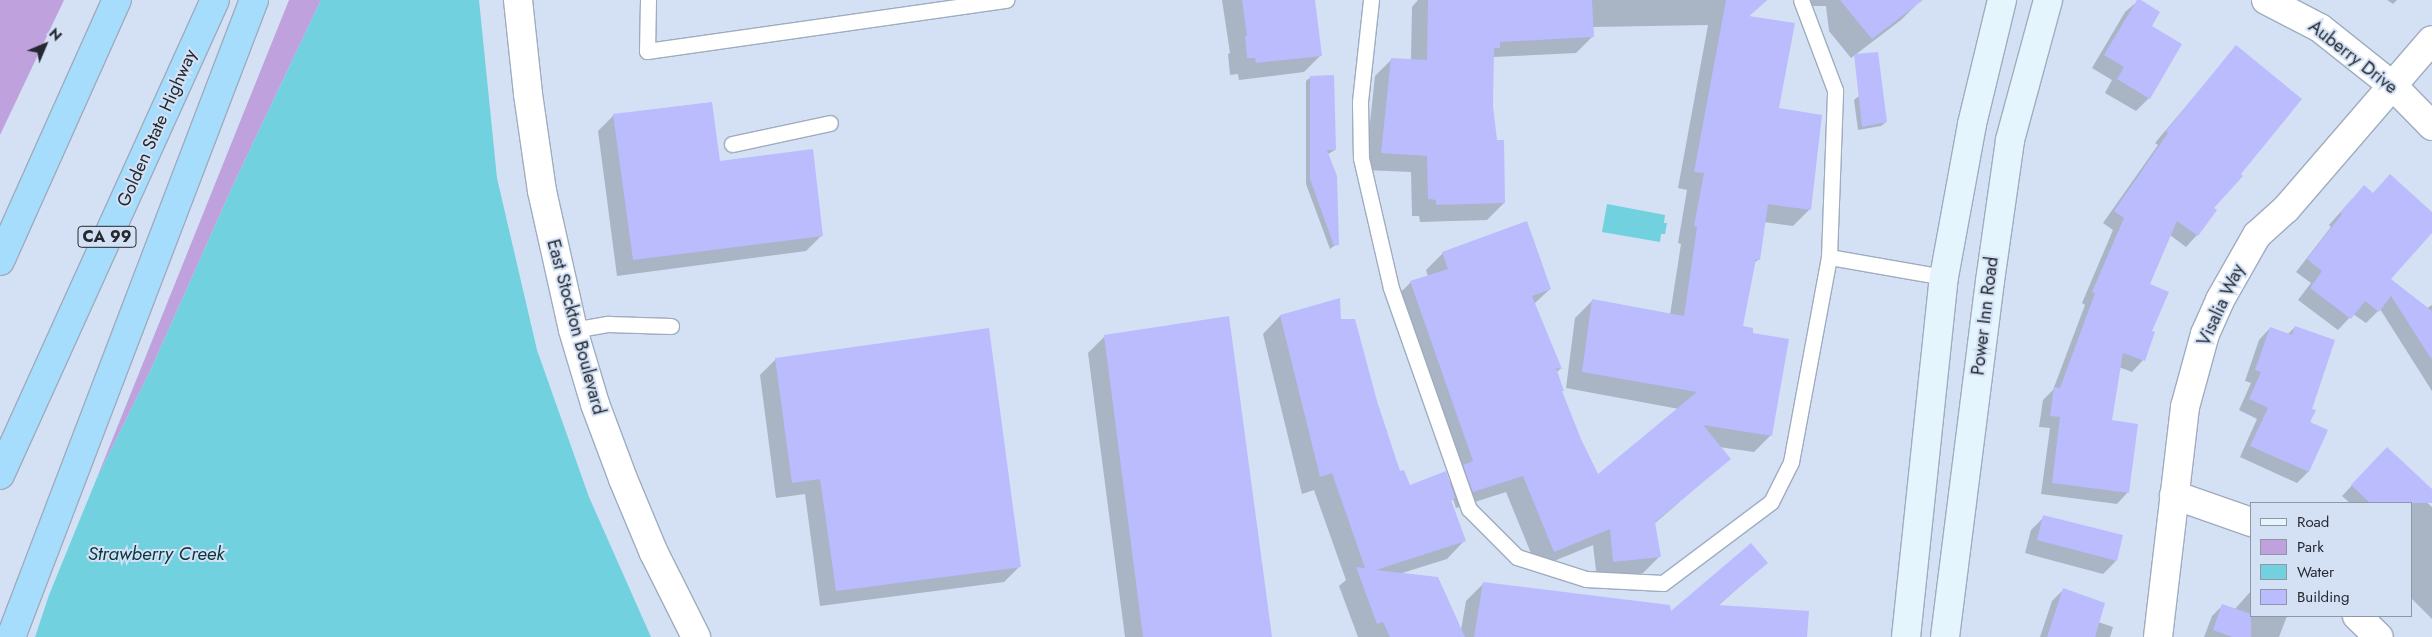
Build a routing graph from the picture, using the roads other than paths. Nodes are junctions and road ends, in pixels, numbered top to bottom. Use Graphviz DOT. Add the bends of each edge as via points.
graph roads {
  1 [pos="117,0"];
  2 [pos="215,0"];
  3 [pos="254,0"];
  4 [pos="518,0"];
  5 [pos="648,0"];
  6 [pos="1006,0"];
  7 [pos="1371,0"];
  8 [pos="1801,0"];
  9 [pos="2002,0"];
  10 [pos="2048,0"];
  11 [pos="2266,0"];
  12 [pos="2432,40"];
  13 [pos="2393,86"];
  14 [pos="830,123"];
  15 [pos="2432,126"];
  16 [pos="732,144"];
  17 [pos="1829,257"];
  18 [pos="0,261"];
  19 [pos="1944,276"];
  20 [pos="671,326"];
  21 [pos="573,330"];
  22 [pos="0,475"];
  23 [pos="2174,495"];
  24 [pos="2250,522"];
  25 [pos="2358,617"];
  26 [pos="11,637"];
  27 [pos="696,637"];
  28 [pos="1906,637"];
  29 [pos="1945,637"];
  30 [pos="2158,637"];
  31 [pos="2379,637"];
  1 -- 18 [label="highway"];
  2 -- 22 [label="highway, Golden State Highway / CA 99"];
  3 -- 26 [label="highway"];
  4 -- 21 [label="street, East Stockton Boulevard" via="542,191"];
  5 -- 6 [label="lane" via="647,51"];
  7 -- 17 [label="lane" via="1360,102 1361,158 1391,288 1470,509 1517,557 1586,580 1663,583 1771,502 1791,462"];
  8 -- 17 [label="lane" via="1835,90"];
  9 -- 19 [label="main road" via="1972,124"];
  10 -- 29 [label="main road, Power Inn Road" via="2010,140"];
  11 -- 13 [label="street, Auberry Drive" via="2320,28"];
  12 -- 13 [label="street, Visalia Way"];
  13 -- 15 [label="street, Auberry Drive"];
  13 -- 23 [label="street, Visalia Way" via="2286,210 2257,235 2233,275 2205,334 2194,370 2185,407"];
  14 -- 16 [label="lane"];
  17 -- 19 [label="lane"];
  19 -- 28 [label="main road"];
  20 -- 21 [label="lane" via="608,324"];
  21 -- 27 [label="street, East Stockton Boulevard" via="595,404 623,479"];
  23 -- 24 [label="street"];
  23 -- 30 [label="street, Visalia Way"];
  25 -- 31 [label="street"];
}
